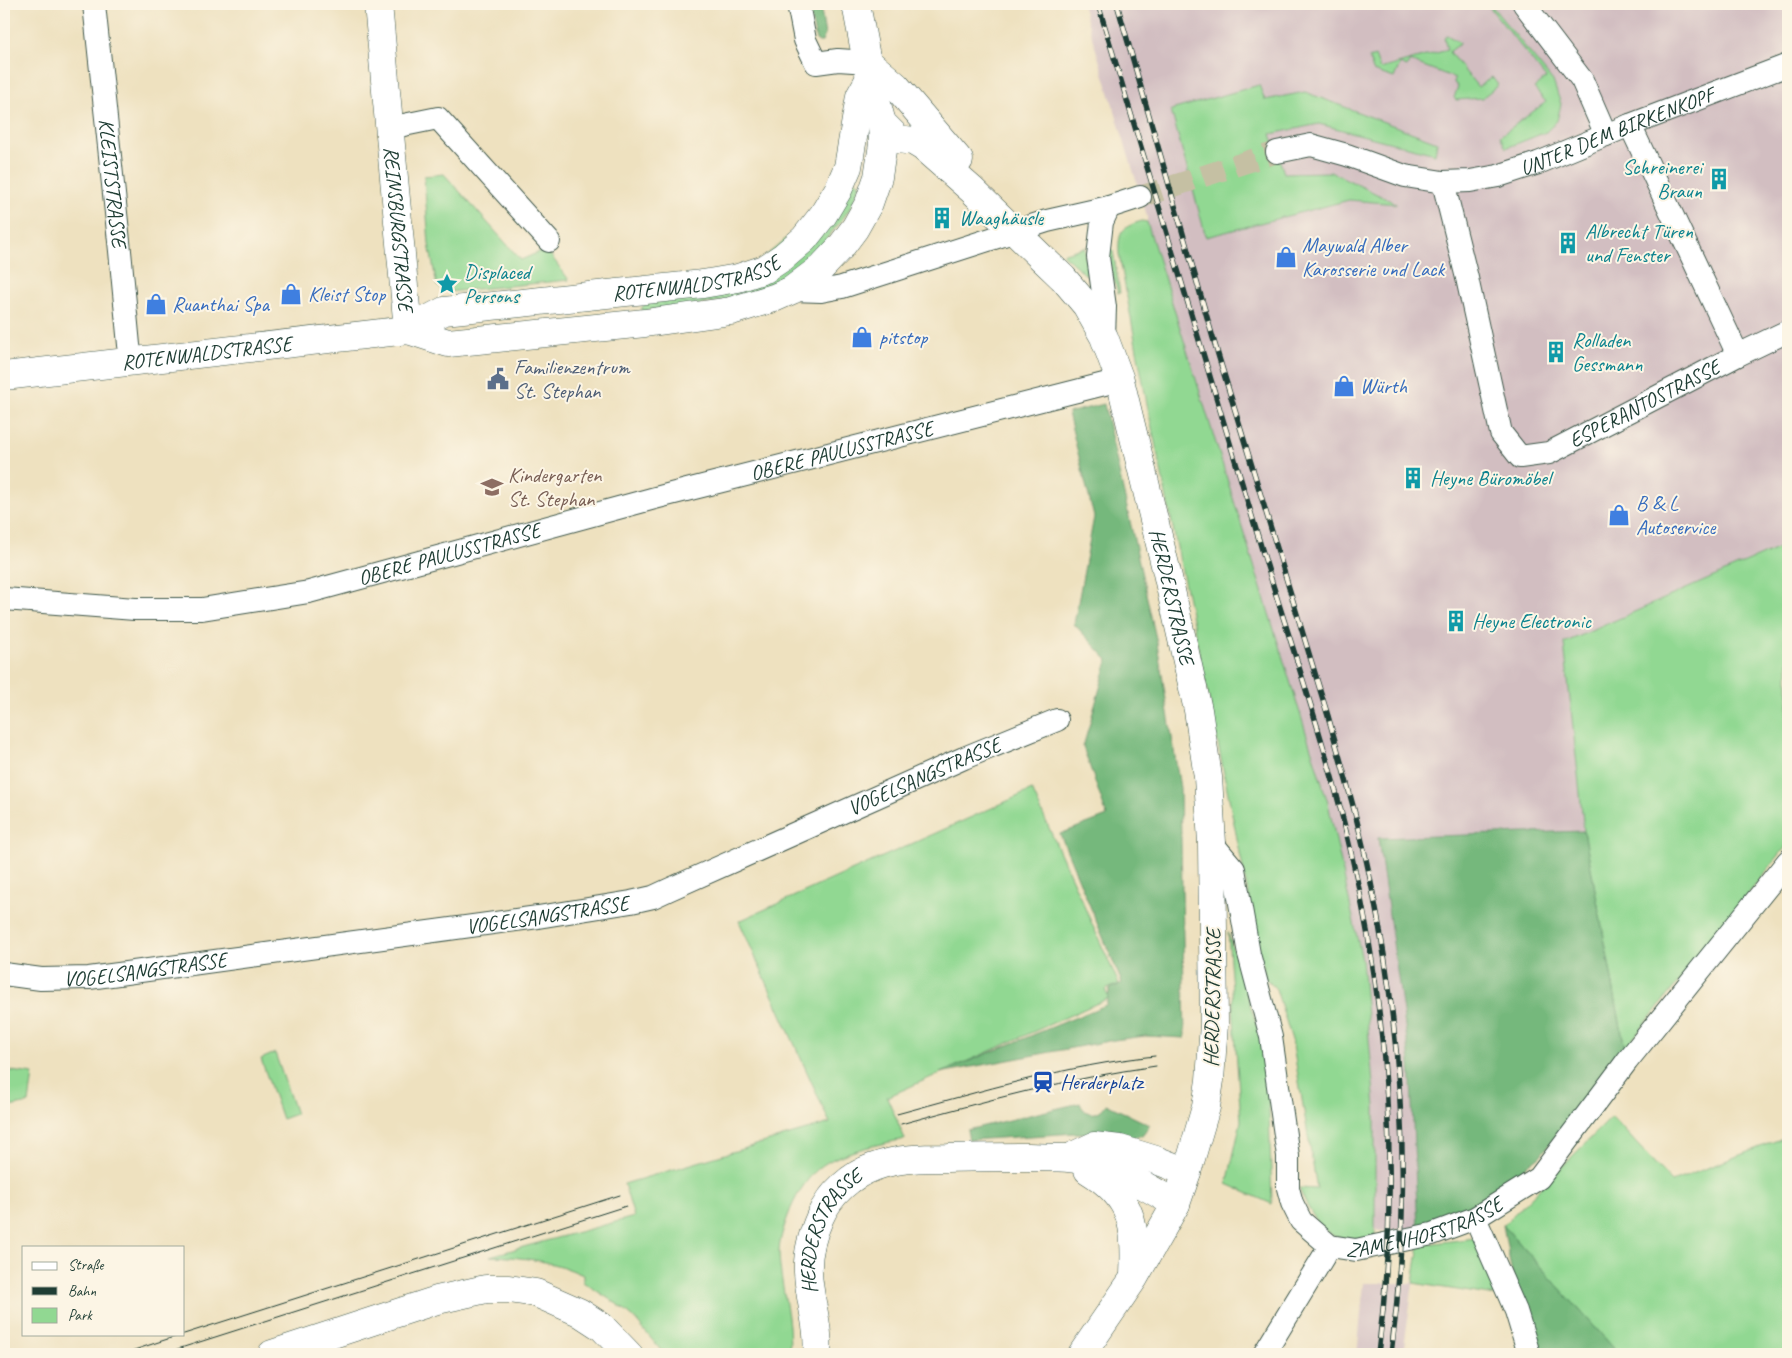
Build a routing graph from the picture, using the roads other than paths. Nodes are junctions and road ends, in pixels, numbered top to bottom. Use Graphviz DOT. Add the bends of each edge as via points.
graph roads {
  1 [pos="94,4"];
  2 [pos="378,4"];
  3 [pos="798,4"];
  4 [pos="856,4"];
  5 [pos="1524,4"];
  6 [pos="1788,65"];
  7 [pos="869,70"];
  8 [pos="1630,125"];
  9 [pos="390,128"];
  10 [pos="888,135"];
  11 [pos="1606,135"];
  12 [pos="1277,152"];
  13 [pos="848,167"];
  14 [pos="1443,182"];
  15 [pos="972,190"];
  16 [pos="1140,197"];
  17 [pos="1109,207"];
  18 [pos="1013,232"];
  19 [pos="549,241"];
  20 [pos="637,290"];
  21 [pos="792,290"];
  22 [pos="644,323"];
  23 [pos="408,330"];
  24 [pos="1788,331"];
  25 [pos="1104,338"];
  26 [pos="1738,354"];
  27 [pos="132,362"];
  28 [pos="4,376"];
  29 [pos="1120,380"];
  30 [pos="4,599"];
  31 [pos="1056,720"];
  32 [pos="1212,843"];
  33 [pos="1788,861"];
  34 [pos="4,974"];
  35 [pos="1067,1158"];
  36 [pos="1187,1172"];
  37 [pos="1176,1204"];
  38 [pos="1475,1218"];
  39 [pos="1330,1246"];
  40 [pos="1134,1278"];
  41 [pos="272,1354"];
  42 [pos="628,1354"];
  43 [pos="817,1354"];
  44 [pos="1082,1354"];
  45 [pos="1264,1354"];
  46 [pos="1529,1354"];
  1 -- 27 [label="street, KLEISTSTRASSE"];
  2 -- 9 [label="main road, REINSBURGSTRASSE"];
  3 -- 7 [label="street" via="805,40 816,63 838,60"];
  4 -- 7 [label="main road, ROTENWALDSTRASSE"];
  5 -- 11 [label="street" via="1582,80"];
  6 -- 8 [label="street, UNTER DEM BIRKENKOPF"];
  7 -- 10 [label="main road, ROTENWALDSTRASSE"];
  7 -- 13 [label="main road, ROTENWALDSTRASSE" via="860,96"];
  7 -- 15 [label="main road" via="896,86 955,154 967,171"];
  8 -- 11 [label="street, UNTER DEM BIRKENKOPF"];
  8 -- 26 [label="street, ESPERANTOSTRASSE"];
  9 -- 19 [label="street, REINSBURGSTRASSE" via="438,118"];
  9 -- 23 [label="main road, REINSBURGSTRASSE"];
  10 -- 13 [label="main road"];
  10 -- 15 [label="main road, HERDERSTRASSE" via="923,147"];
  10 -- 21 [label="main road, ROTENWALDSTRASSE" via="869,203 855,228 821,268"];
  11 -- 14 [label="street, UNTER DEM BIRKENKOPF" via="1498,176"];
  12 -- 14 [label="street, UNTER DEM BIRKENKOPF" via="1311,145 1405,176"];
  13 -- 20 [label="main road, ROTENWALDSTRASSE" via="823,215 804,239 765,269 704,284"];
  14 -- 26 [label="street, ESPERANTOSTRASSE" via="1501,433 1520,457 1549,452"];
  15 -- 18 [label="main road, HERDERSTRASSE"];
  16 -- 17 [label="street"];
  17 -- 18 [label="street"];
  17 -- 25 [label="street" via="1102,222 1098,257 1105,307"];
  18 -- 21 [label="street, ROTENWALDSTRASSE" via="842,287 821,291"];
  18 -- 25 [label="main road, HERDERSTRASSE" via="1064,278 1086,305"];
  20 -- 22 [label="main road" via="629,312"];
  20 -- 23 [label="main road, ROTENWALDSTRASSE" via="444,311"];
  21 -- 22 [label="main road, ROTENWALDSTRASSE" via="731,311"];
  22 -- 23 [label="main road, ROTENWALDSTRASSE" via="448,343"];
  23 -- 27 [label="main road, ROTENWALDSTRASSE"];
  24 -- 26 [label="street, ESPERANTOSTRASSE"];
  25 -- 29 [label="main road, HERDERSTRASSE"];
  27 -- 28 [label="main road, ROTENWALDSTRASSE"];
  29 -- 30 [label="street, OBERE PAULUSSTRASSE" via="664,496 309,592 202,609 135,609"];
  29 -- 32 [label="main road, HERDERSTRASSE" via="1198,710 1208,777"];
  31 -- 34 [label="street, VOGELSANGSTRASSE" via="653,897 538,917 89,978 40,979"];
  32 -- 36 [label="main road, HERDERSTRASSE" via="1214,1024 1210,1080 1206,1107"];
  32 -- 39 [label="street, ZAMENHOFSTRASSE" via="1234,869 1249,954 1271,1036 1292,1203 1301,1221"];
  33 -- 38 [label="street, ZAMENHOFSTRASSE" via="1538,1178"];
  35 -- 36 [label="main road, HERDERSTRASSE" via="1094,1146 1120,1149"];
  35 -- 37 [label="main road, HERDERSTRASSE" via="1096,1163"];
  35 -- 40 [label="main road" via="1116,1192 1124,1203 1132,1221"];
  35 -- 43 [label="main road, HERDERSTRASSE" via="903,1159 872,1167 849,1180 820,1216 812,1240 808,1271"];
  36 -- 37 [label="main road, HERDERSTRASSE"];
  37 -- 40 [label="main road"];
  38 -- 39 [label="street, ZAMENHOFSTRASSE" via="1432,1234 1356,1250"];
  38 -- 46 [label="street" via="1516,1311"];
  39 -- 45 [label="street"];
  40 -- 44 [label="main road"];
  41 -- 42 [label="main road" via="437,1300 486,1289 509,1289 536,1293 579,1312 602,1327"];
}
